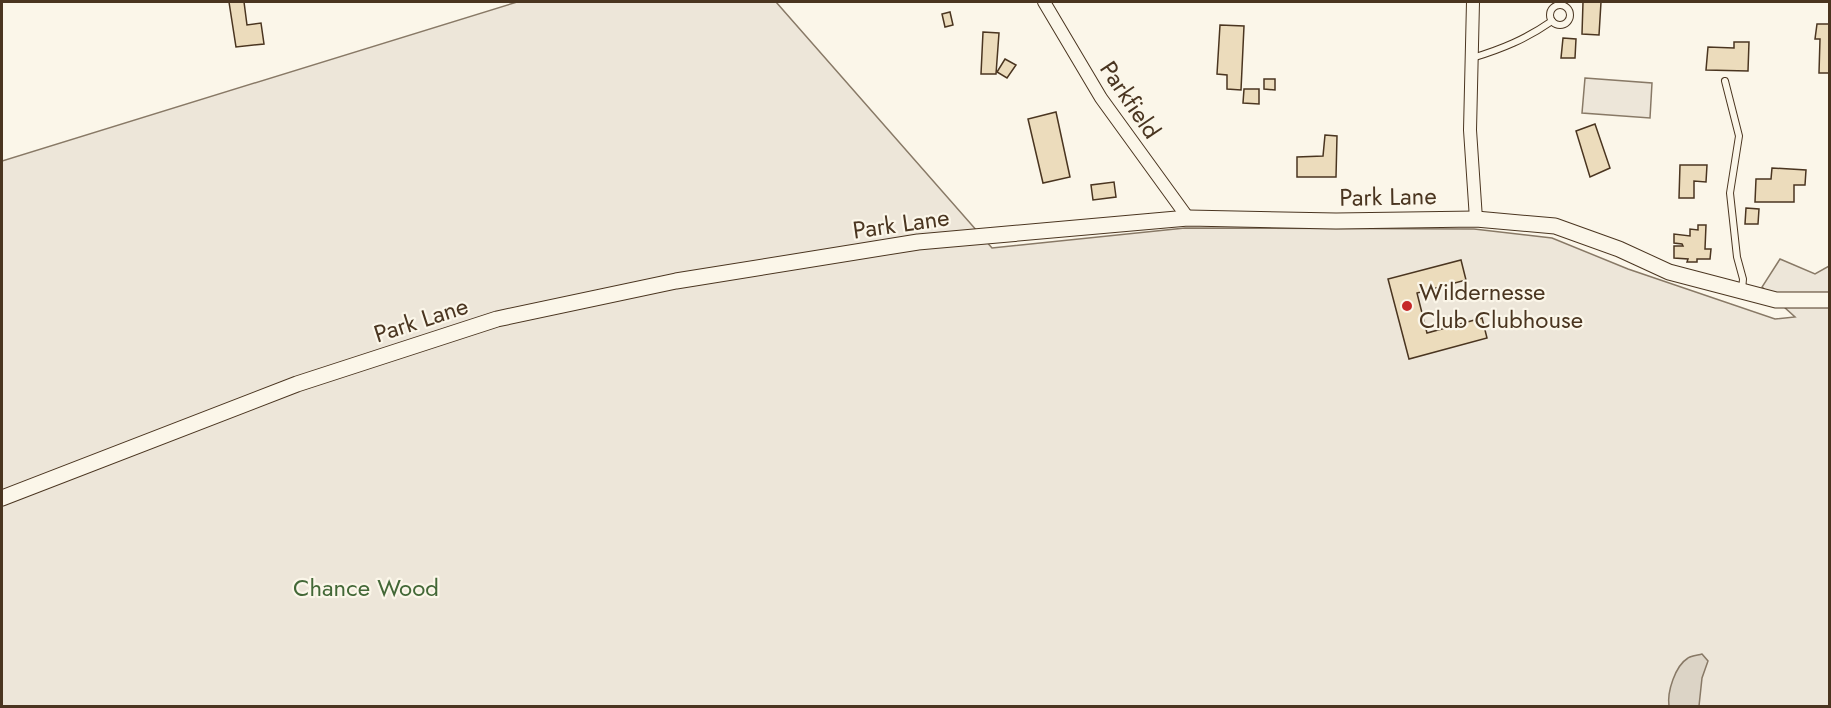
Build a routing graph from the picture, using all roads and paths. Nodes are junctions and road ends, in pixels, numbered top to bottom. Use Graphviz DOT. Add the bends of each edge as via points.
graph roads {
  1 [pos="1044,2"];
  2 [pos="1473,2"];
  3 [pos="1552,21"];
  4 [pos="1472,58"];
  5 [pos="1725,81"];
  6 [pos="1188,218"];
  7 [pos="1476,219"];
  8 [pos="1742,291"];
  9 [pos="1830,300"];
  10 [pos="2,498"];
  1 -- 6 [label="street, Parkfield" via="1101,98"];
  2 -- 4 [label="street"];
  3 -- 4 [label="lane" via="1507,48"];
  4 -- 7 [label="street" via="1470,130"];
  5 -- 8 [label="lane" via="1739,136 1730,193"];
  6 -- 7 [label="street, Park Lane"];
  6 -- 10 [label="street, Park Lane" via="918,242 676,281 497,319 297,384"];
  7 -- 8 [label="street, Park Lane" via="1555,226 1669,272"];
  8 -- 9 [label="street, Park Lane" via="1776,300"];
}
